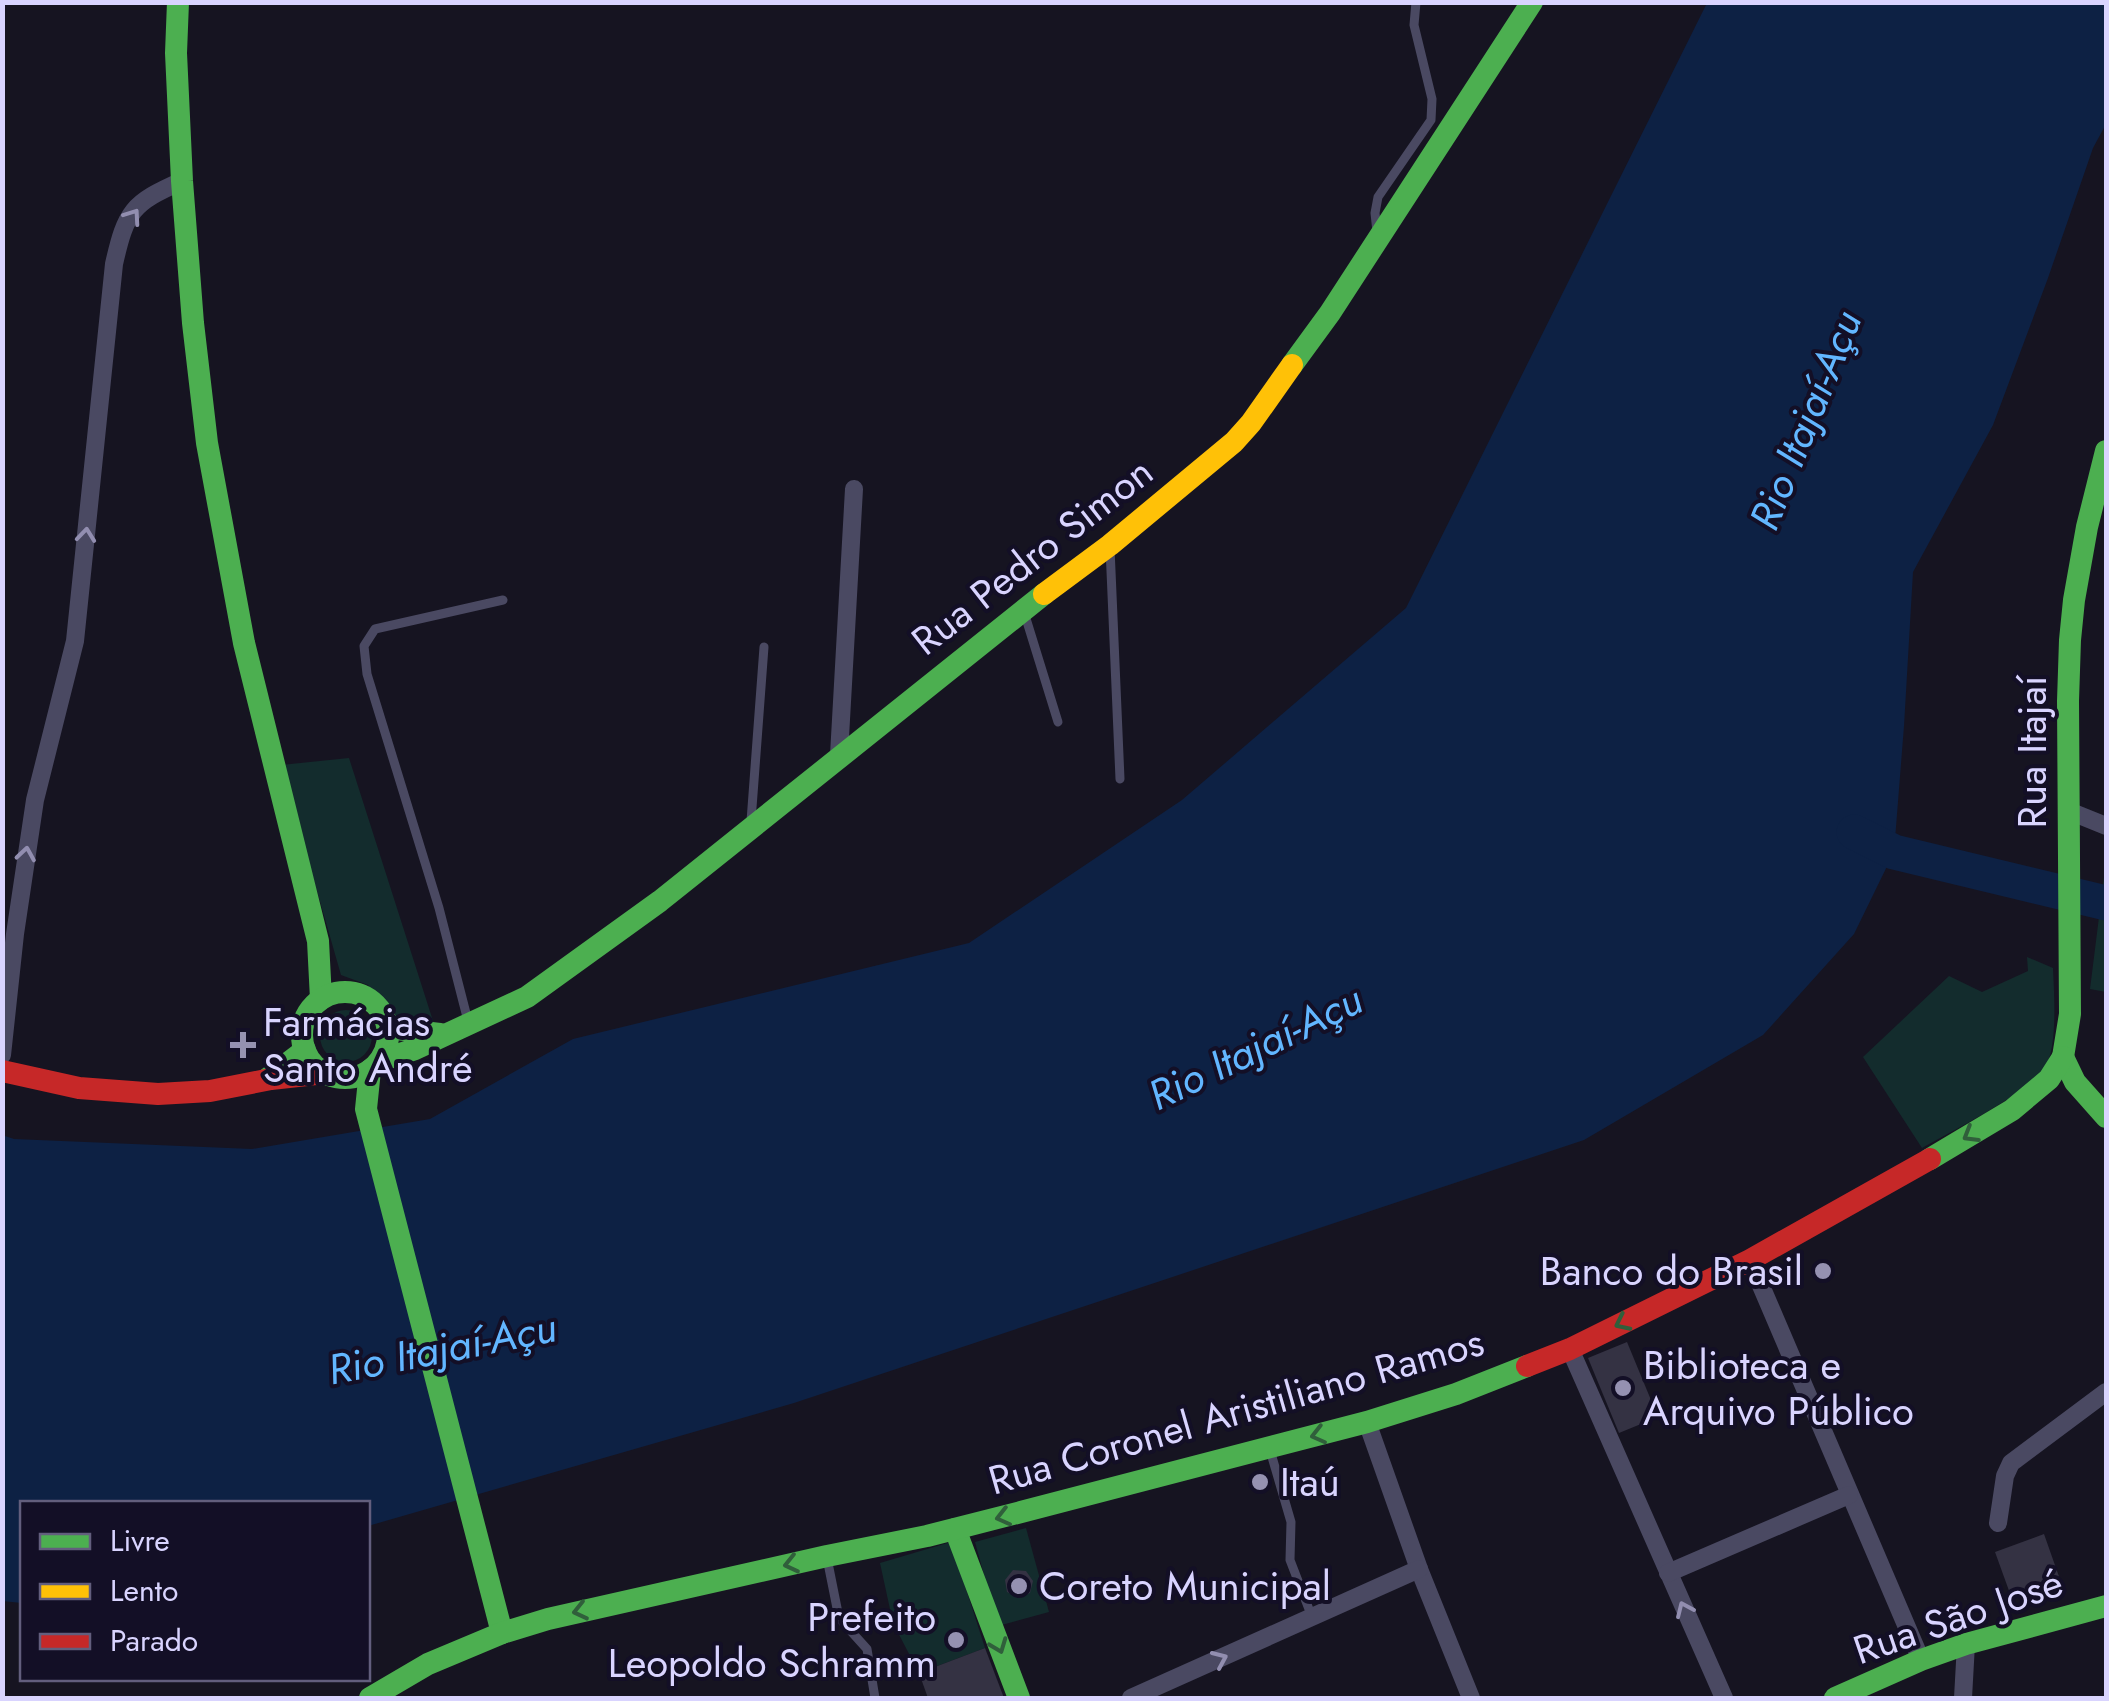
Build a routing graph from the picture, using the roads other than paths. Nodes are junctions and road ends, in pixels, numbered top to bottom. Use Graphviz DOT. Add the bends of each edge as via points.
graph roads {
  1 [pos="178,2"];
  2 [pos="1416,2"];
  3 [pos="1532,2"];
  4 [pos="182,181"];
  5 [pos="1378,239"];
  6 [pos="2106,450"];
  7 [pos="854,488"];
  8 [pos="1110,545"];
  9 [pos="503,600"];
  10 [pos="1023,610"];
  11 [pos="764,647"];
  12 [pos="1058,722"];
  13 [pos="839,755"];
  14 [pos="1120,779"];
  15 [pos="2069,819"];
  16 [pos="2106,826"];
  17 [pos="750,829"];
  18 [pos="318,941"];
  19 [pos="349,992"];
  20 [pos="321,999"];
  21 [pos="469,1024"];
  22 [pos="388,1028"];
  23 [pos="443,1035"];
  24 [pos="305,1050"];
  25 [pos="2,1055"];
  26 [pos="2063,1057"];
  27 [pos="375,1065"];
  28 [pos="2,1070"];
  29 [pos="332,1076"];
  30 [pos="267,1078"];
  31 [pos="2049,1079"];
  32 [pos="2084,1093"];
  33 [pos="367,1113"];
  34 [pos="2106,1116"];
  35 [pos="1750,1260"];
  36 [pos="1570,1348"];
  37 [pos="2106,1392"];
  38 [pos="1367,1422"];
  39 [pos="1269,1447"];
  40 [pos="1849,1494"];
  41 [pos="1998,1523"];
  42 [pos="954,1529"];
  43 [pos="826,1556"];
  44 [pos="1418,1569"];
  45 [pos="1668,1574"];
  46 [pos="2106,1606"];
  47 [pos="1312,1617"];
  48 [pos="502,1633"];
  49 [pos="1966,1644"];
  50 [pos="1921,1660"];
  51 [pos="370,1698"];
  52 [pos="874,1698"];
  53 [pos="1018,1698"];
  54 [pos="1131,1698"];
  55 [pos="1472,1698"];
  56 [pos="1724,1698"];
  57 [pos="1834,1698"];
  58 [pos="1963,1698"];
  1 -- 4 [label="main road"];
  2 -- 5 [label="lane" via="1414,26 1431,120 1378,197"];
  3 -- 5 [label="main road, Rua Pedro Simon"];
  4 -- 18 [label="main road" via="207,444 226,554"];
  25 -- 4 [label="street, one-way" via="32,816 74,641 114,264 132,212 151,194"];
  5 -- 8 [label="main road, Rua Pedro Simon" via="1251,423"];
  6 -- 15 [label="main road, Rua Itajaí" via="2074,600"];
  7 -- 13 [label="street"];
  8 -- 10 [label="main road, Rua Pedro Simon"];
  8 -- 14 [label="lane"];
  9 -- 21 [label="lane" via="375,629 364,646"];
  10 -- 12 [label="lane"];
  10 -- 13 [label="main road, Rua Pedro Simon"];
  11 -- 17 [label="lane"];
  13 -- 17 [label="main road, Rua Pedro Simon"];
  15 -- 16 [label="street"];
  15 -- 26 [label="main road, Rua Itajaí" via="2070,1014"];
  17 -- 21 [label="main road, Rua Pedro Simon" via="526,997"];
  18 -- 19 [label="main road"];
  18 -- 20 [label="main road"];
  19 -- 20 [label="main road"];
  19 -- 22 [label="main road" via="378,1008"];
  20 -- 24 [label="main road" via="304,1022"];
  21 -- 23 [label="main road, Rua Pedro Simon"];
  22 -- 23 [label="main road, Rua Pedro Simon"];
  22 -- 27 [label="main road"];
  23 -- 27 [label="main road, Rua Pedro Simon"];
  24 -- 29 [label="main road" via="312,1064"];
  24 -- 30 [label="main road"];
  26 -- 31 [label="main road, Rua Coronel Aristiliano Ramos"];
  26 -- 32 [label="main road"];
  27 -- 29 [label="main road" via="354,1076"];
  27 -- 33 [label="main road"];
  28 -- 30 [label="main road" via="148,1094 212,1091"];
  29 -- 30 [label="main road"];
  29 -- 33 [label="main road"];
  31 -- 32 [label="main road"];
  31 -- 35 [label="main road, Rua Coronel Aristiliano Ramos, one-way" via="2012,1110"];
  32 -- 34 [label="main road"];
  33 -- 48 [label="main road"];
  35 -- 36 [label="main road, Rua Coronel Aristiliano Ramos, one-way"];
  35 -- 40 [label="street"];
  36 -- 38 [label="main road, Rua Coronel Aristiliano Ramos"];
  36 -- 45 [label="street"];
  37 -- 41 [label="street" via="2012,1464"];
  38 -- 39 [label="main road, Rua Coronel Aristiliano Ramos, one-way"];
  38 -- 44 [label="street"];
  39 -- 42 [label="main road, Rua Coronel Aristiliano Ramos, one-way"];
  39 -- 47 [label="lane" via="1292,1522 1290,1560"];
  40 -- 45 [label="street"];
  40 -- 50 [label="street"];
  42 -- 43 [label="main road, Rua Coronel Aristiliano Ramos"];
  42 -- 53 [label="main road, one-way"];
  43 -- 48 [label="main road, Rua Coronel Aristiliano Ramos, one-way"];
  43 -- 52 [label="lane" via="839,1618 867,1649"];
  44 -- 47 [label="street"];
  44 -- 55 [label="street"];
  56 -- 45 [label="street, one-way"];
  46 -- 49 [label="main road, Rua São José"];
  54 -- 47 [label="street, one-way"];
  48 -- 51 [label="main road, Rua Coronel Aristiliano Ramos"];
  49 -- 50 [label="main road, Rua São José"];
  49 -- 58 [label="street"];
  50 -- 57 [label="main road, Rua São José"];
}
